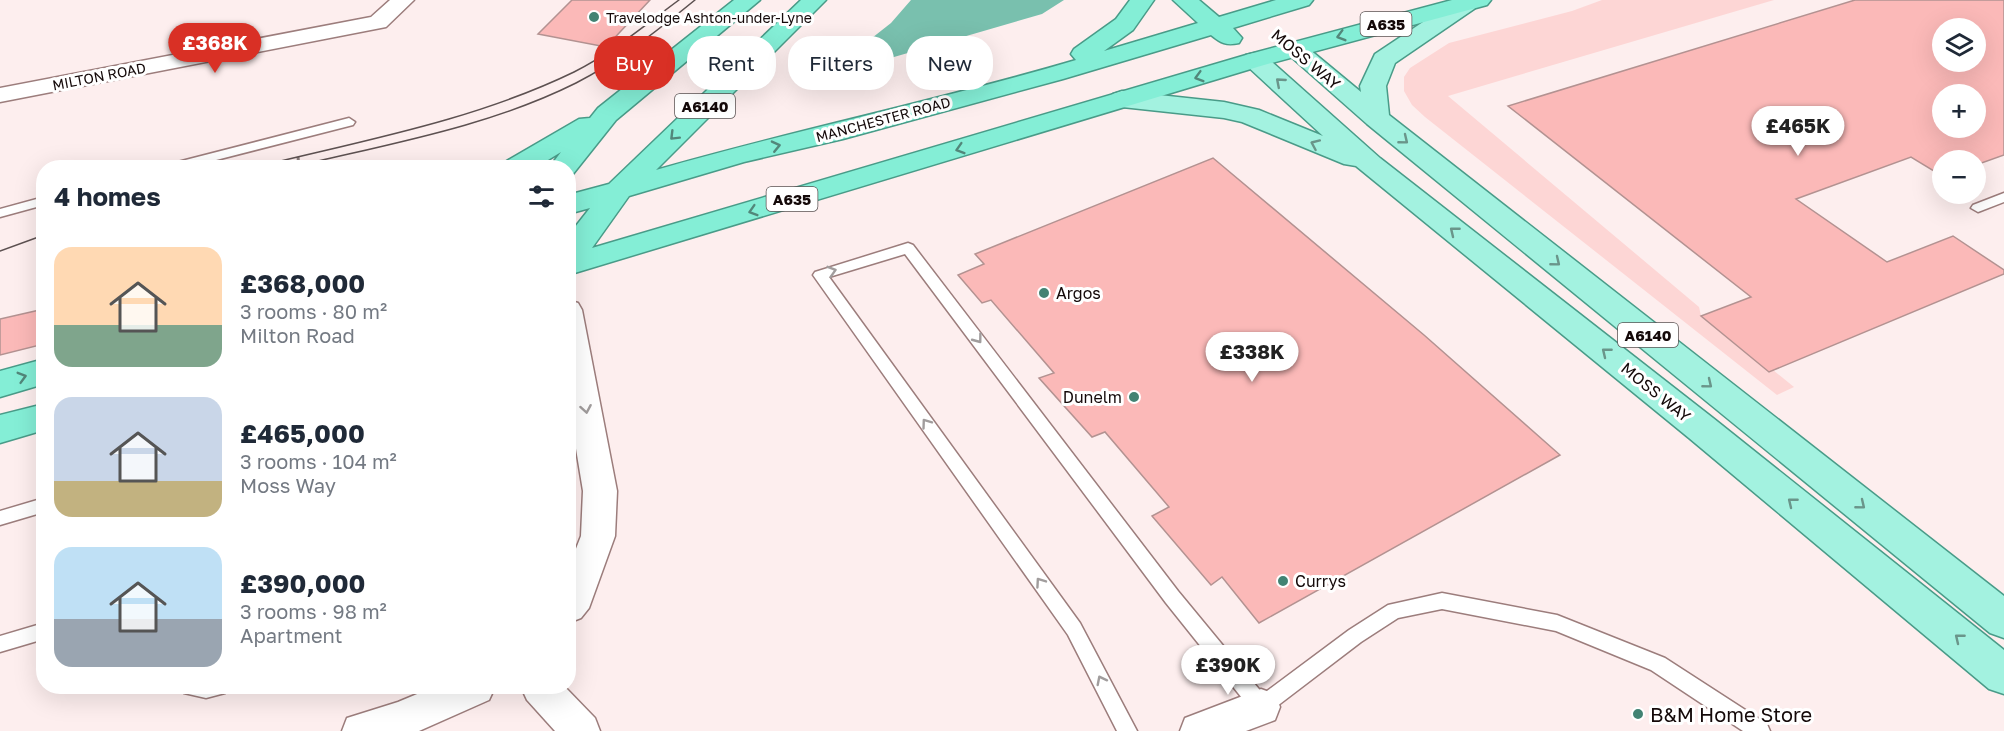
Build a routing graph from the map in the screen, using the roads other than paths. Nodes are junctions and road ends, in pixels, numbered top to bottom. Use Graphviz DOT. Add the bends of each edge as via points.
graph roads {
  1 [pos="403,0"];
  2 [pos="748,0"];
  3 [pos="814,0"];
  4 [pos="1142,0"];
  5 [pos="1185,0"];
  6 [pos="1235,0"];
  7 [pos="1301,0"];
  8 [pos="1472,2"];
  9 [pos="1254,16"];
  10 [pos="1217,26"];
  11 [pos="1294,49"];
  12 [pos="1255,60"];
  13 [pos="1054,74"];
  14 [pos="0,95"];
  15 [pos="1122,99"];
  16 [pos="607,114"];
  17 [pos="1376,118"];
  18 [pos="349,122"];
  19 [pos="201,160"];
  20 [pos="529,160"];
  21 [pos="570,160"];
  22 [pos="1370,164"];
  23 [pos="619,190"];
  24 [pos="2004,196"];
  25 [pos="36,203"];
  26 [pos="576,203"];
  27 [pos="1978,208"];
  28 [pos="0,213"];
  29 [pos="576,247"];
  30 [pos="576,263"];
  31 [pos="576,355"];
  32 [pos="36,373"];
  33 [pos="0,384"];
  34 [pos="36,419"];
  35 [pos="0,429"];
  36 [pos="36,507"];
  37 [pos="0,518"];
  38 [pos="576,597"];
  39 [pos="2004,620"];
  40 [pos="36,633"];
  41 [pos="0,644"];
  42 [pos="2000,674"];
  43 [pos="460,694"];
  44 [pos="547,694"];
  45 [pos="1261,706"];
  46 [pos="362,731"];
  47 [pos="581,731"];
  48 [pos="1127,731"];
  49 [pos="1199,731"];
  50 [pos="1228,731"];
  51 [pos="1760,731"];
  1 -- 14 [label="street, MILTON ROAD" via="378,22"];
  2 -- 16 [label="highway"];
  3 -- 23 [label="highway, A6140, one-way"];
  4 -- 13 [label="highway" via="1136,14 1120,29"];
  5 -- 10 [label="highway, A6140"];
  6 -- 9 [label="highway, A6140"];
  7 -- 9 [label="highway, MANCHESTER ROAD"];
  8 -- 11 [label="highway, A635, one-way"];
  8 -- 17 [label="main road" via="1384,59 1373,86"];
  9 -- 10 [label="highway, MANCHESTER ROAD"];
  9 -- 11 [label="highway, MOSS WAY / A6140"];
  10 -- 12 [label="highway, A6140"];
  10 -- 13 [label="highway, MANCHESTER ROAD"];
  11 -- 12 [label="highway, A635"];
  11 -- 17 [label="main road, MOSS WAY / A6140"];
  12 -- 15 [label="highway, A635, one-way"];
  22 -- 12 [label="main road, MOSS WAY / A6140, one-way"];
  23 -- 13 [label="highway, MANCHESTER ROAD, one-way" via="738,155"];
  22 -- 15 [label="main road, one-way" via="1250,116"];
  15 -- 30 [label="highway, A635, one-way"];
  16 -- 20 [label="highway"];
  16 -- 21 [label="highway"];
  17 -- 39 [label="main road, MOSS WAY / A6140, one-way"];
  18 -- 19 [label="lane"];
  42 -- 22 [label="main road, MOSS WAY / A6140, one-way" via="1701,428"];
  23 -- 26 [label="highway, MANCHESTER ROAD"];
  23 -- 29 [label="highway, A6140"];
  24 -- 27 [label="lane"];
  25 -- 28 [label="lane"];
  31 -- 38 [label="street, one-way" via="600,491 598,536"];
  33 -- 32 [label="highway, one-way"];
  34 -- 35 [label="highway"];
  36 -- 37 [label="lane"];
  40 -- 41 [label="lane"];
  43 -- 46 [label="street" via="401,720"];
  44 -- 47 [label="street"];
  48 -- 45 [label="lane, one-way" via="1074,629 820,275 908,248 1172,597"];
  45 -- 49 [label="street"];
  45 -- 50 [label="street"];
  45 -- 51 [label="lane" via="1394,611 1442,601 1557,623 1658,664"];
}
